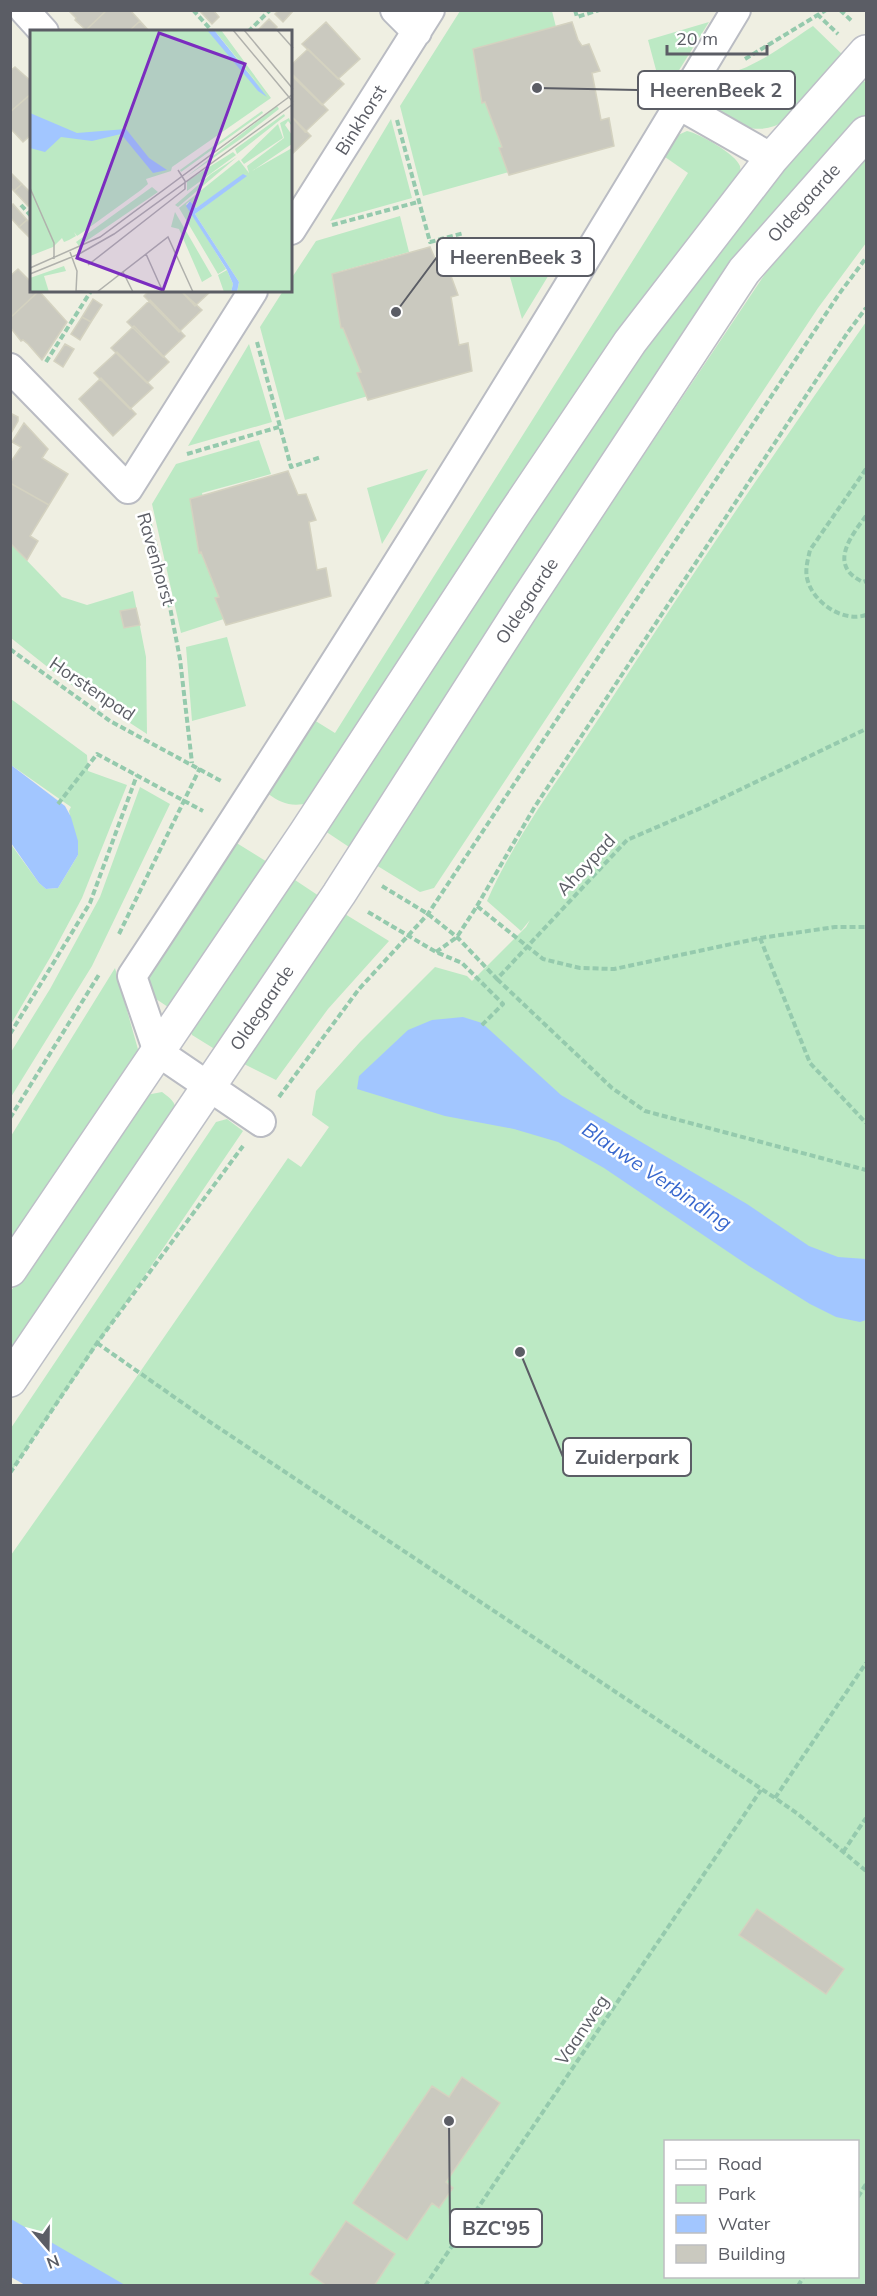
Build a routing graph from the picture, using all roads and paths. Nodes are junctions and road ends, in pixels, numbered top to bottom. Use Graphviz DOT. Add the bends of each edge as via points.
graph roads {
  1 [pos="24,10"];
  2 [pos="193,10"];
  3 [pos="270,10"];
  4 [pos="395,10"];
  5 [pos="575,10"];
  6 [pos="599,10"];
  7 [pos="736,10"];
  8 [pos="826,10"];
  9 [pos="423,21"];
  10 [pos="42,30"];
  11 [pos="211,30"];
  12 [pos="250,30"];
  13 [pos="867,52"];
  14 [pos="705,62"];
  15 [pos="387,79"];
  16 [pos="679,105"];
  17 [pos="867,133"];
  18 [pos="772,158"];
  19 [pos="418,202"];
  20 [pos="21,205"];
  21 [pos="30,215"];
  22 [pos="326,226"];
  23 [pos="292,228"];
  24 [pos="464,233"];
  25 [pos="867,258"];
  26 [pos="89,292"];
  27 [pos="250,296"];
  28 [pos="867,308"];
  29 [pos="20,378"];
  30 [pos="279,427"];
  31 [pos="321,457"];
  32 [pos="867,469"];
  33 [pos="135,478"];
  34 [pos="867,516"];
  35 [pos="867,580"];
  36 [pos="867,615"];
  37 [pos="10,648"];
  38 [pos="867,729"];
  39 [pos="192,764"];
  40 [pos="200,768"];
  41 [pos="137,775"];
  42 [pos="477,906"];
  43 [pos="428,914"];
  44 [pos="867,927"];
  45 [pos="458,937"];
  46 [pos="760,938"];
  47 [pos="115,943"];
  48 [pos="528,946"];
  49 [pos="436,952"];
  50 [pos="105,963"];
  51 [pos="497,979"];
  52 [pos="10,1034"];
  53 [pos="158,1052"];
  54 [pos="209,1086"];
  55 [pos="10,1118"];
  56 [pos="261,1122"];
  57 [pos="867,1122"];
  58 [pos="867,1170"];
  59 [pos="10,1270"];
  60 [pos="97,1343"];
  61 [pos="10,1380"];
  62 [pos="10,1473"];
  63 [pos="867,1664"];
  64 [pos="761,1790"];
  65 [pos="776,1798"];
  66 [pos="867,1818"];
  67 [pos="843,1852"];
  68 [pos="867,1871"];
  69 [pos="425,2286"];
  1 -- 10 [label="street"];
  2 -- 11 [label="path"];
  3 -- 12 [label="path"];
  4 -- 9 [label="street"];
  5 -- 6 [label="path" via="577,17"];
  7 -- 14 [label="street"];
  8 -- 14 [label="path" via="736,64 722,68"];
  9 -- 15 [label="street, Binkhorst"];
  13 -- 18 [label="main road"];
  14 -- 16 [label="street"];
  15 -- 19 [label="path"];
  15 -- 23 [label="street, Binkhorst"];
  16 -- 18 [label="street"];
  16 -- 53 [label="street" via="294,728 132,976"];
  17 -- 54 [label="main road, Oldegaarde" via="744,271 339,894"];
  18 -- 53 [label="main road" via="630,342"];
  19 -- 22 [label="path"];
  19 -- 24 [label="path" via="430,242"];
  20 -- 21 [label="path"];
  25 -- 43 [label="path" via="839,294"];
  26 -- 29 [label="path"];
  27 -- 30 [label="path"];
  27 -- 33 [label="street"];
  28 -- 42 [label="path" via="534,808"];
  29 -- 33 [label="street, Ravenhorst"];
  30 -- 31 [label="path" via="291,467"];
  30 -- 33 [label="path"];
  32 -- 36 [label="path" via="810,550 807,572 822,604 848,615"];
  33 -- 39 [label="path, Ravenhorst" via="164,576 180,659"];
  34 -- 35 [label="path" via="847,543 844,557 854,578"];
  37 -- 39 [label="path, Horstenpad" via="110,721"];
  38 -- 48 [label="path, Ahoypad" via="627,840"];
  40 -- 47 [label="path"];
  41 -- 52 [label="path" via="90,903"];
  42 -- 45 [label="path"];
  42 -- 48 [label="path"];
  43 -- 45 [label="path"];
  43 -- 56 [label="path" via="358,989"];
  44 -- 46 [label="path" via="835,927"];
  45 -- 49 [label="path"];
  45 -- 51 [label="path"];
  46 -- 48 [label="path" via="614,969 580,968 543,959"];
  46 -- 57 [label="path" via="810,1063"];
  48 -- 51 [label="path, Ahoypad"];
  50 -- 55 [label="path"];
  51 -- 58 [label="path" via="612,1088 645,1111"];
  53 -- 54 [label="street"];
  53 -- 59 [label="main road"];
  54 -- 56 [label="street"];
  54 -- 61 [label="main road, Oldegaarde"];
  56 -- 60 [label="path"];
  60 -- 62 [label="path"];
  60 -- 64 [label="path"];
  63 -- 65 [label="path"];
  64 -- 65 [label="path"];
  64 -- 69 [label="path, Vaanweg"];
  65 -- 67 [label="path"];
  66 -- 67 [label="path"];
  67 -- 68 [label="path"];
}
